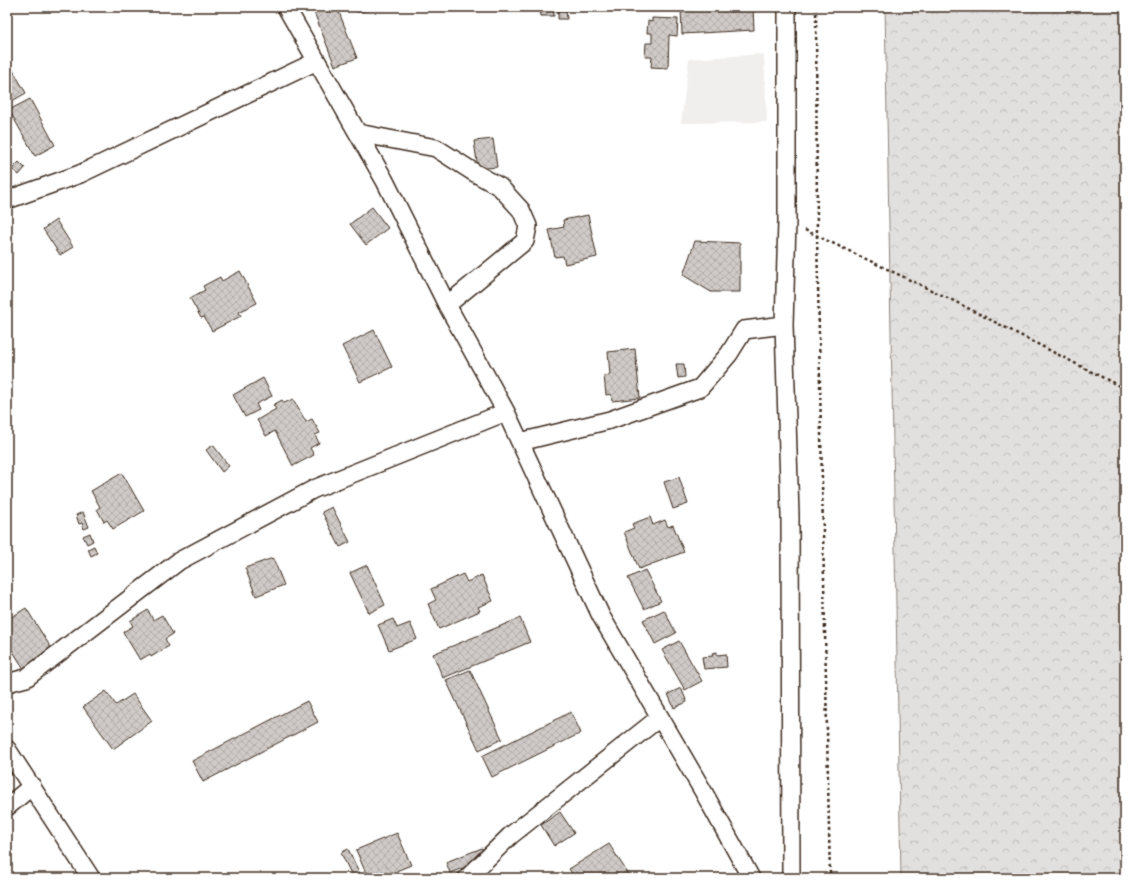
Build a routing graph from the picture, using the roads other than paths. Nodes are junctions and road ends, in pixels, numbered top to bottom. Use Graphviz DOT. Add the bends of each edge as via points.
graph roads {
  1 [pos="286,7"];
  2 [pos="787,7"];
  3 [pos="317,61"];
  4 [pos="358,133"];
  5 [pos="7,200"];
  6 [pos="447,305"];
  7 [pos="784,325"];
  8 [pos="506,412"];
  9 [pos="520,442"];
  10 [pos="7,684"];
  11 [pos="659,718"];
  12 [pos="7,749"];
  13 [pos="32,786"];
  14 [pos="11,799"];
  15 [pos="91,878"];
  16 [pos="467,878"];
  17 [pos="751,878"];
  18 [pos="791,878"];
  1 -- 3 [label="street"];
  2 -- 7 [label="street" via="787,221"];
  3 -- 4 [label="street"];
  3 -- 5 [label="street" via="80,174"];
  4 -- 6 [label="street"];
  4 -- 6 [label="street" via="436,148 500,186 521,210 528,226 525,241"];
  6 -- 8 [label="street"];
  7 -- 9 [label="street" via="744,330 729,354 700,388 610,420"];
  7 -- 18 [label="street" via="790,515"];
  8 -- 9 [label="street"];
  8 -- 10 [label="street" via="314,489 179,562 26,678"];
  9 -- 11 [label="street" via="601,616"];
  11 -- 16 [label="street" via="510,836"];
  11 -- 17 [label="street"];
  12 -- 13 [label="street"];
  13 -- 14 [label="street"];
  13 -- 15 [label="street"];
}
